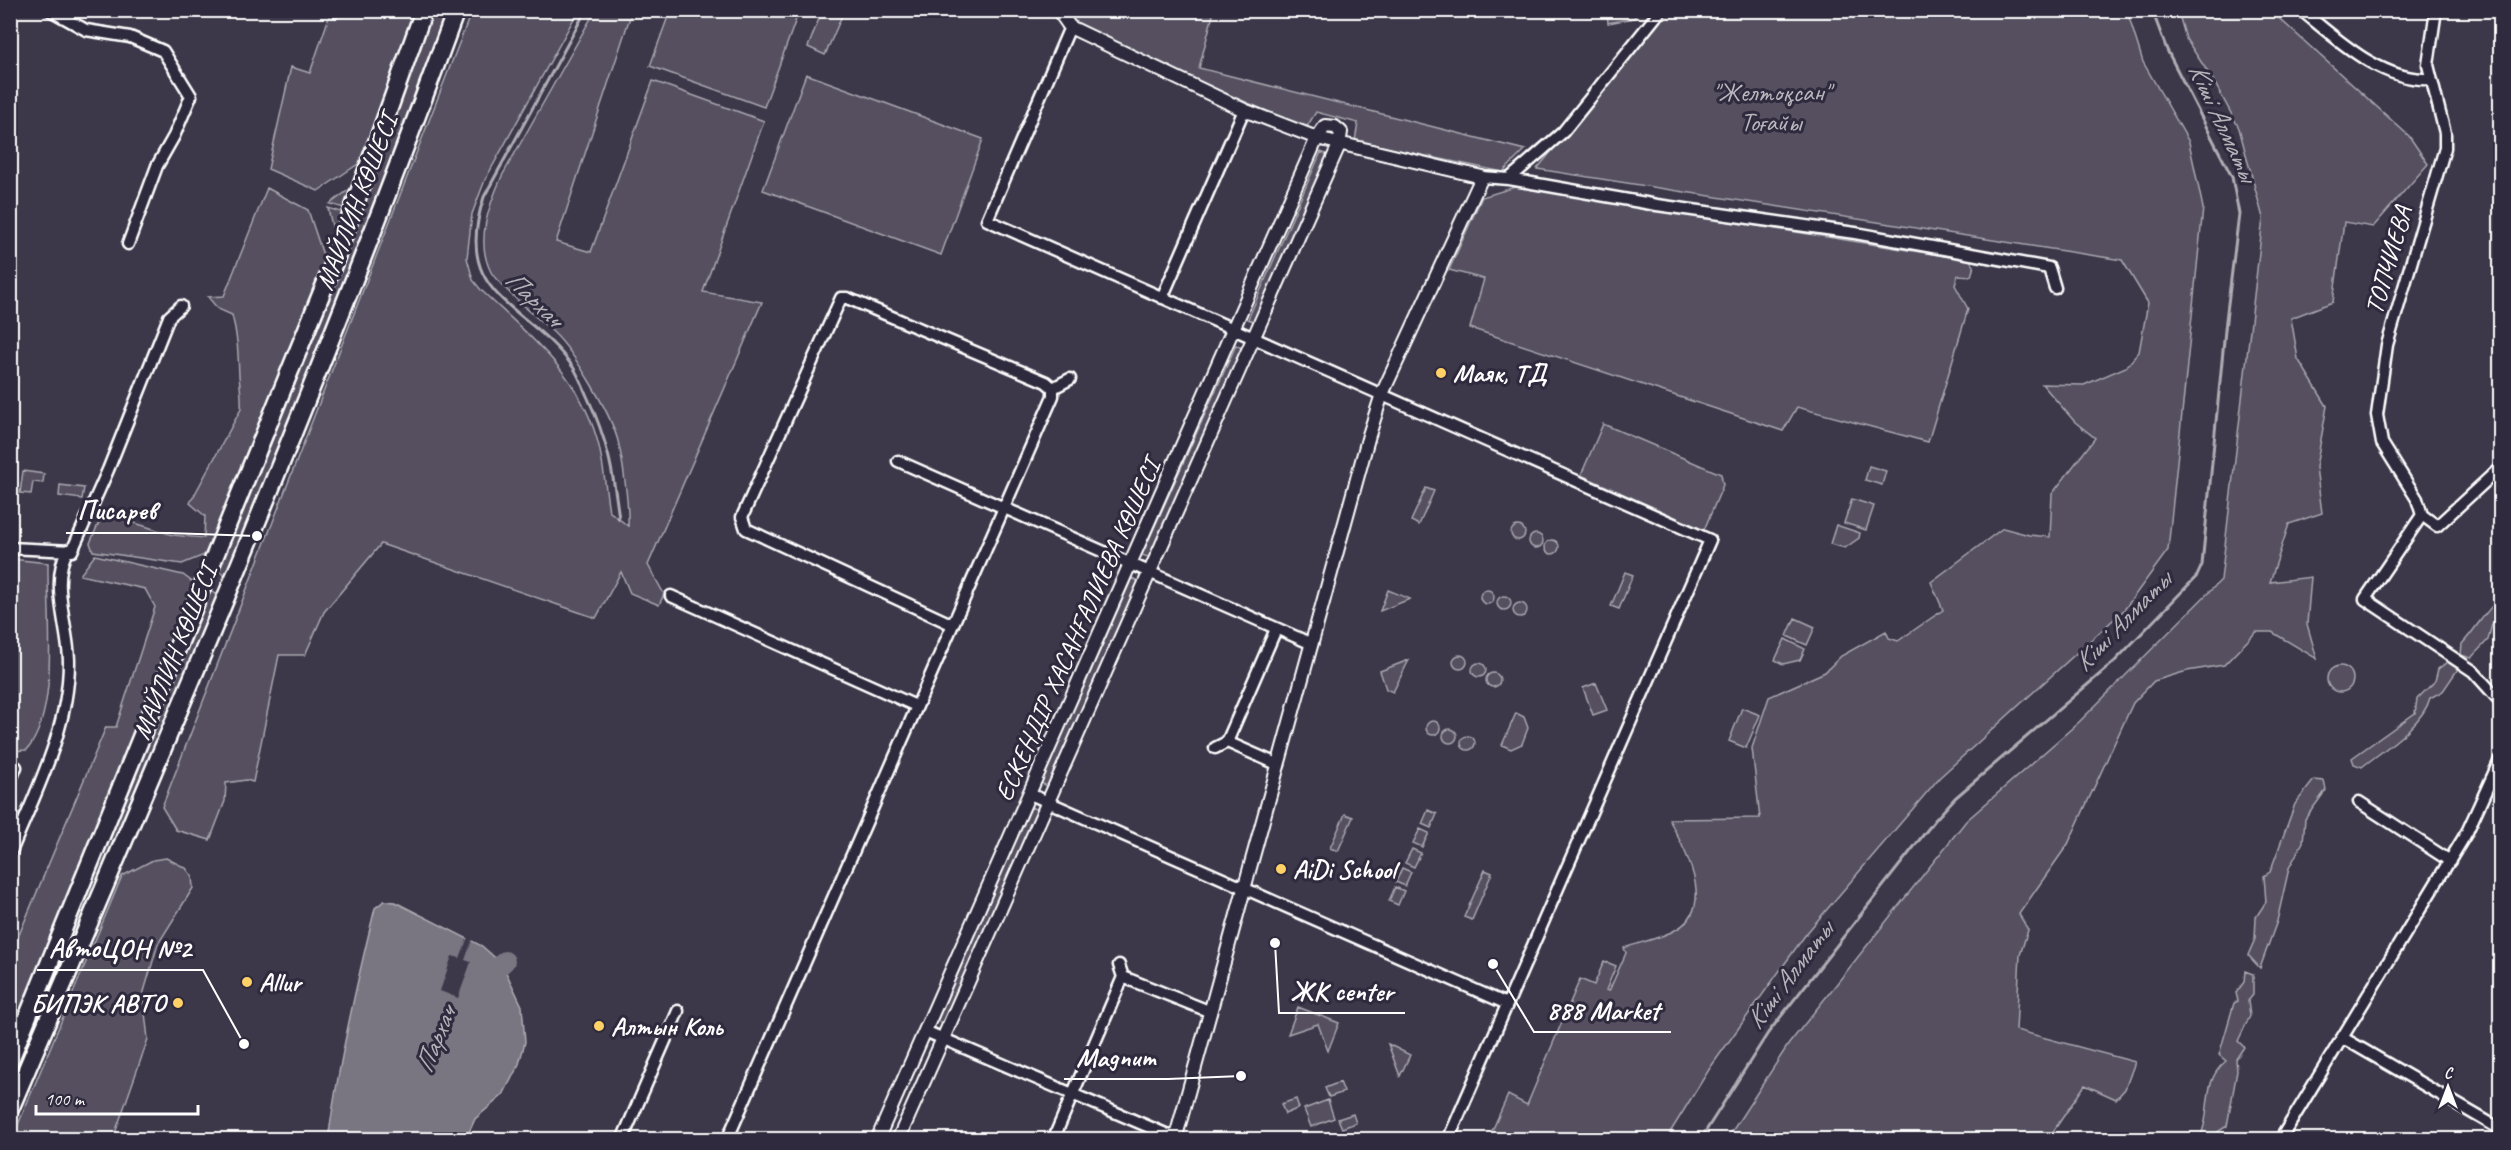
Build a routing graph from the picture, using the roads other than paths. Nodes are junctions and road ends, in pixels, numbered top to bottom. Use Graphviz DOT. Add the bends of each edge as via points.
graph roads {
  1 [pos="50,10"];
  2 [pos="424,10"];
  3 [pos="456,10"];
  4 [pos="1058,10"];
  5 [pos="1660,10"];
  6 [pos="2301,10"];
  7 [pos="2436,10"];
  8 [pos="1070,27"];
  9 [pos="2431,79"];
  10 [pos="1244,110"];
  11 [pos="1317,138"];
  12 [pos="1339,145"];
  13 [pos="1482,177"];
  14 [pos="1509,179"];
  15 [pos="128,244"];
  16 [pos="2055,288"];
  17 [pos="1162,298"];
  18 [pos="181,306"];
  19 [pos="1234,329"];
  20 [pos="1254,338"];
  21 [pos="1070,379"];
  22 [pos="1053,388"];
  23 [pos="1382,394"];
  24 [pos="898,461"];
  25 [pos="2500,468"];
  26 [pos="1003,507"];
  27 [pos="2422,515"];
  28 [pos="10,548"];
  29 [pos="70,550"];
  30 [pos="1131,563"];
  31 [pos="1151,572"];
  32 [pos="207,574"];
  33 [pos="230,584"];
  34 [pos="671,596"];
  35 [pos="951,624"];
  36 [pos="1276,629"];
  37 [pos="1312,644"];
  38 [pos="2500,700"];
  39 [pos="916,706"];
  40 [pos="1227,742"];
  41 [pos="1215,748"];
  42 [pos="2500,760"];
  43 [pos="1279,765"];
  44 [pos="16,767"];
  45 [pos="10,782"];
  46 [pos="1030,794"];
  47 [pos="1049,802"];
  48 [pos="2359,802"];
  49 [pos="10,854"];
  50 [pos="2450,861"];
  51 [pos="1245,889"];
  52 [pos="1119,965"];
  53 [pos="1124,977"];
  54 [pos="1507,1004"];
  55 [pos="678,1011"];
  56 [pos="1211,1012"];
  57 [pos="925,1031"];
  58 [pos="944,1038"];
  59 [pos="2343,1038"];
  60 [pos="10,1060"];
  61 [pos="1073,1093"];
  62 [pos="10,1109"];
  63 [pos="2500,1130"];
  64 [pos="1175,1139"];
  65 [pos="622,1140"];
  66 [pos="727,1140"];
  67 [pos="877,1140"];
  68 [pos="898,1140"];
  69 [pos="1053,1140"];
  70 [pos="1448,1140"];
  71 [pos="2280,1140"];
  1 -- 15 [label="street" via="86,30 130,37 163,51 191,96 157,166"];
  2 -- 32 [label="main road, МАЙЛИН КӨШЕСІ" via="335,260"];
  3 -- 33 [label="main road, МАЙЛИН КӨШЕСІ" via="396,174"];
  4 -- 8 [label="street"];
  5 -- 14 [label="street" via="1563,132"];
  6 -- 9 [label="street" via="2380,67 2406,77"];
  7 -- 9 [label="street, ТОПЧИЕВА" via="2428,54"];
  8 -- 10 [label="street"];
  8 -- 17 [label="street" via="987,220"];
  9 -- 27 [label="street, ТОПЧИЕВА" via="2445,148 2387,345 2377,415 2382,443 2417,499"];
  10 -- 11 [label="street"];
  10 -- 17 [label="street"];
  11 -- 12 [label="street"];
  11 -- 19 [label="street, ЕСКЕНДІР ХАСАНҒАЛИЕВА КӨШЕСІ"];
  12 -- 13 [label="street"];
  12 -- 20 [label="street, ЕСКЕНДІР ХАСАНҒАЛИЕВА КӨШЕСІ"];
  13 -- 14 [label="street"];
  13 -- 23 [label="street"];
  14 -- 16 [label="street" via="1856,233 2049,268"];
  17 -- 19 [label="street"];
  18 -- 29 [label="street" via="170,317 108,470"];
  19 -- 20 [label="street"];
  19 -- 30 [label="street, ЕСКЕНДІР ХАСАНҒАЛИЕВА КӨШЕСІ"];
  20 -- 23 [label="street"];
  20 -- 31 [label="street, ЕСКЕНДІР ХАСАНҒАЛИЕВА КӨШЕСІ"];
  21 -- 22 [label="street"];
  22 -- 26 [label="street" via="1053,396"];
  22 -- 35 [label="street" via="841,298 742,517 746,529"];
  23 -- 37 [label="street"];
  23 -- 54 [label="street" via="1710,540"];
  24 -- 26 [label="street"];
  25 -- 27 [label="street" via="2437,526"];
  26 -- 30 [label="street"];
  26 -- 35 [label="street"];
  27 -- 38 [label="street" via="2365,599 2473,671"];
  28 -- 29 [label="street"];
  29 -- 49 [label="street" via="60,572 69,662 64,707 51,755"];
  30 -- 31 [label="street"];
  30 -- 46 [label="street, ЕСКЕНДІР ХАСАНҒАЛИЕВА КӨШЕСІ"];
  31 -- 36 [label="street"];
  31 -- 47 [label="street, ЕСКЕНДІР ХАСАНҒАЛИЕВА КӨШЕСІ"];
  32 -- 33 [label="main road"];
  32 -- 60 [label="main road, МАЙЛИН КӨШЕСІ"];
  33 -- 62 [label="main road, МАЙЛИН КӨШЕСІ"];
  34 -- 39 [label="street"];
  35 -- 39 [label="street"];
  36 -- 37 [label="street"];
  36 -- 40 [label="street"];
  37 -- 43 [label="street"];
  39 -- 66 [label="street"];
  40 -- 41 [label="street"];
  40 -- 43 [label="street"];
  42 -- 50 [label="street" via="2483,802"];
  43 -- 51 [label="street"];
  44 -- 45 [label="street"];
  46 -- 47 [label="street"];
  46 -- 57 [label="street, ЕСКЕНДІР ХАСАНҒАЛИЕВА КӨШЕСІ"];
  47 -- 51 [label="street"];
  47 -- 58 [label="street, ЕСКЕНДІР ХАСАНҒАЛИЕВА КӨШЕСІ"];
  48 -- 50 [label="street"];
  50 -- 59 [label="street"];
  51 -- 54 [label="street"];
  51 -- 56 [label="street"];
  52 -- 53 [label="street"];
  53 -- 56 [label="street"];
  53 -- 61 [label="street"];
  54 -- 70 [label="street"];
  55 -- 65 [label="street"];
  56 -- 64 [label="street"];
  57 -- 58 [label="street"];
  57 -- 67 [label="street, ЕСКЕНДІР ХАСАНҒАЛИЕВА КӨШЕСІ"];
  58 -- 61 [label="street"];
  58 -- 68 [label="street, ЕСКЕНДІР ХАСАНҒАЛИЕВА КӨШЕСІ"];
  59 -- 63 [label="street"];
  59 -- 71 [label="street"];
  61 -- 64 [label="street"];
  61 -- 69 [label="street"];
}
